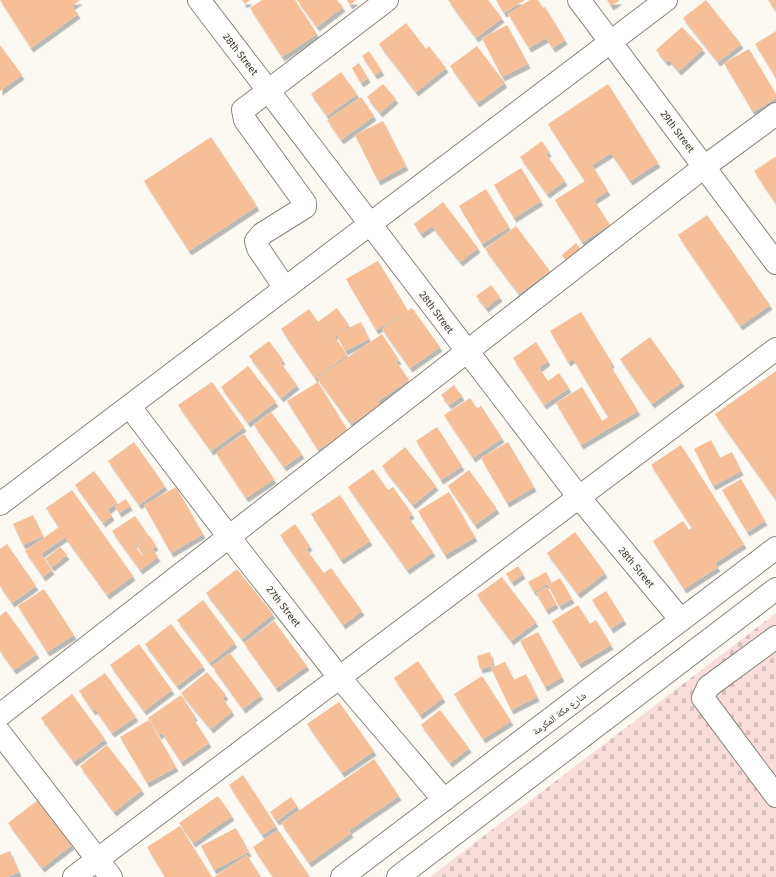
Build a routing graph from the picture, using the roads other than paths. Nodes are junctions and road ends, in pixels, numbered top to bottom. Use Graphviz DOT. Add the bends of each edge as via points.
graph roads {
  1 [pos="199,0"];
  2 [pos="387,0"];
  3 [pos="579,0"];
  4 [pos="666,0"];
  5 [pos="610,42"];
  6 [pos="270,91"];
  7 [pos="776,114"];
  8 [pos="704,167"];
  9 [pos="370,224"];
  10 [pos="776,262"];
  11 [pos="285,288"];
  12 [pos="776,348"];
  13 [pos="468,351"];
  14 [pos="130,407"];
  15 [pos="578,496"];
  16 [pos="0,504"];
  17 [pos="229,538"];
  18 [pos="776,548"];
  19 [pos="776,589"];
  20 [pos="680,620"];
  21 [pos="776,637"];
  22 [pos="339,677"];
  23 [pos="0,715"];
  24 [pos="0,733"];
  25 [pos="776,796"];
  26 [pos="444,800"];
  27 [pos="96,859"];
  28 [pos="74,877"];
  29 [pos="111,877"];
  30 [pos="342,877"];
  31 [pos="398,877"];
  1 -- 6 [label="street, 28th Street"];
  2 -- 6 [label="street"];
  3 -- 5 [label="street, 29th Street"];
  4 -- 5 [label="street"];
  5 -- 8 [label="street, 29th Street"];
  5 -- 9 [label="street"];
  6 -- 9 [label="street, 28th Street"];
  6 -- 11 [label="street" via="242,110 245,120 305,203 305,207 262,234 256,241"];
  7 -- 8 [label="street"];
  8 -- 10 [label="street, 29th Street"];
  8 -- 13 [label="street"];
  9 -- 11 [label="street"];
  9 -- 13 [label="street, 28th Street"];
  11 -- 14 [label="street"];
  12 -- 15 [label="street"];
  13 -- 15 [label="street, 28th Street"];
  13 -- 17 [label="street"];
  14 -- 16 [label="street"];
  14 -- 17 [label="street, 27th Street"];
  15 -- 20 [label="street, 28th Street"];
  15 -- 22 [label="street"];
  17 -- 22 [label="street, 27th Street"];
  17 -- 23 [label="street"];
  18 -- 20 [label="street, شارع مكة المكرمة"];
  19 -- 31 [label="street"];
  20 -- 26 [label="street, شارع مكة المكرمة"];
  21 -- 25 [label="street" via="708,687 703,698"];
  22 -- 26 [label="street, 27th Street"];
  22 -- 27 [label="street"];
  24 -- 27 [label="street"];
  26 -- 30 [label="street, شارع مكة المكرمة"];
  27 -- 28 [label="street"];
  27 -- 29 [label="street"];
}
